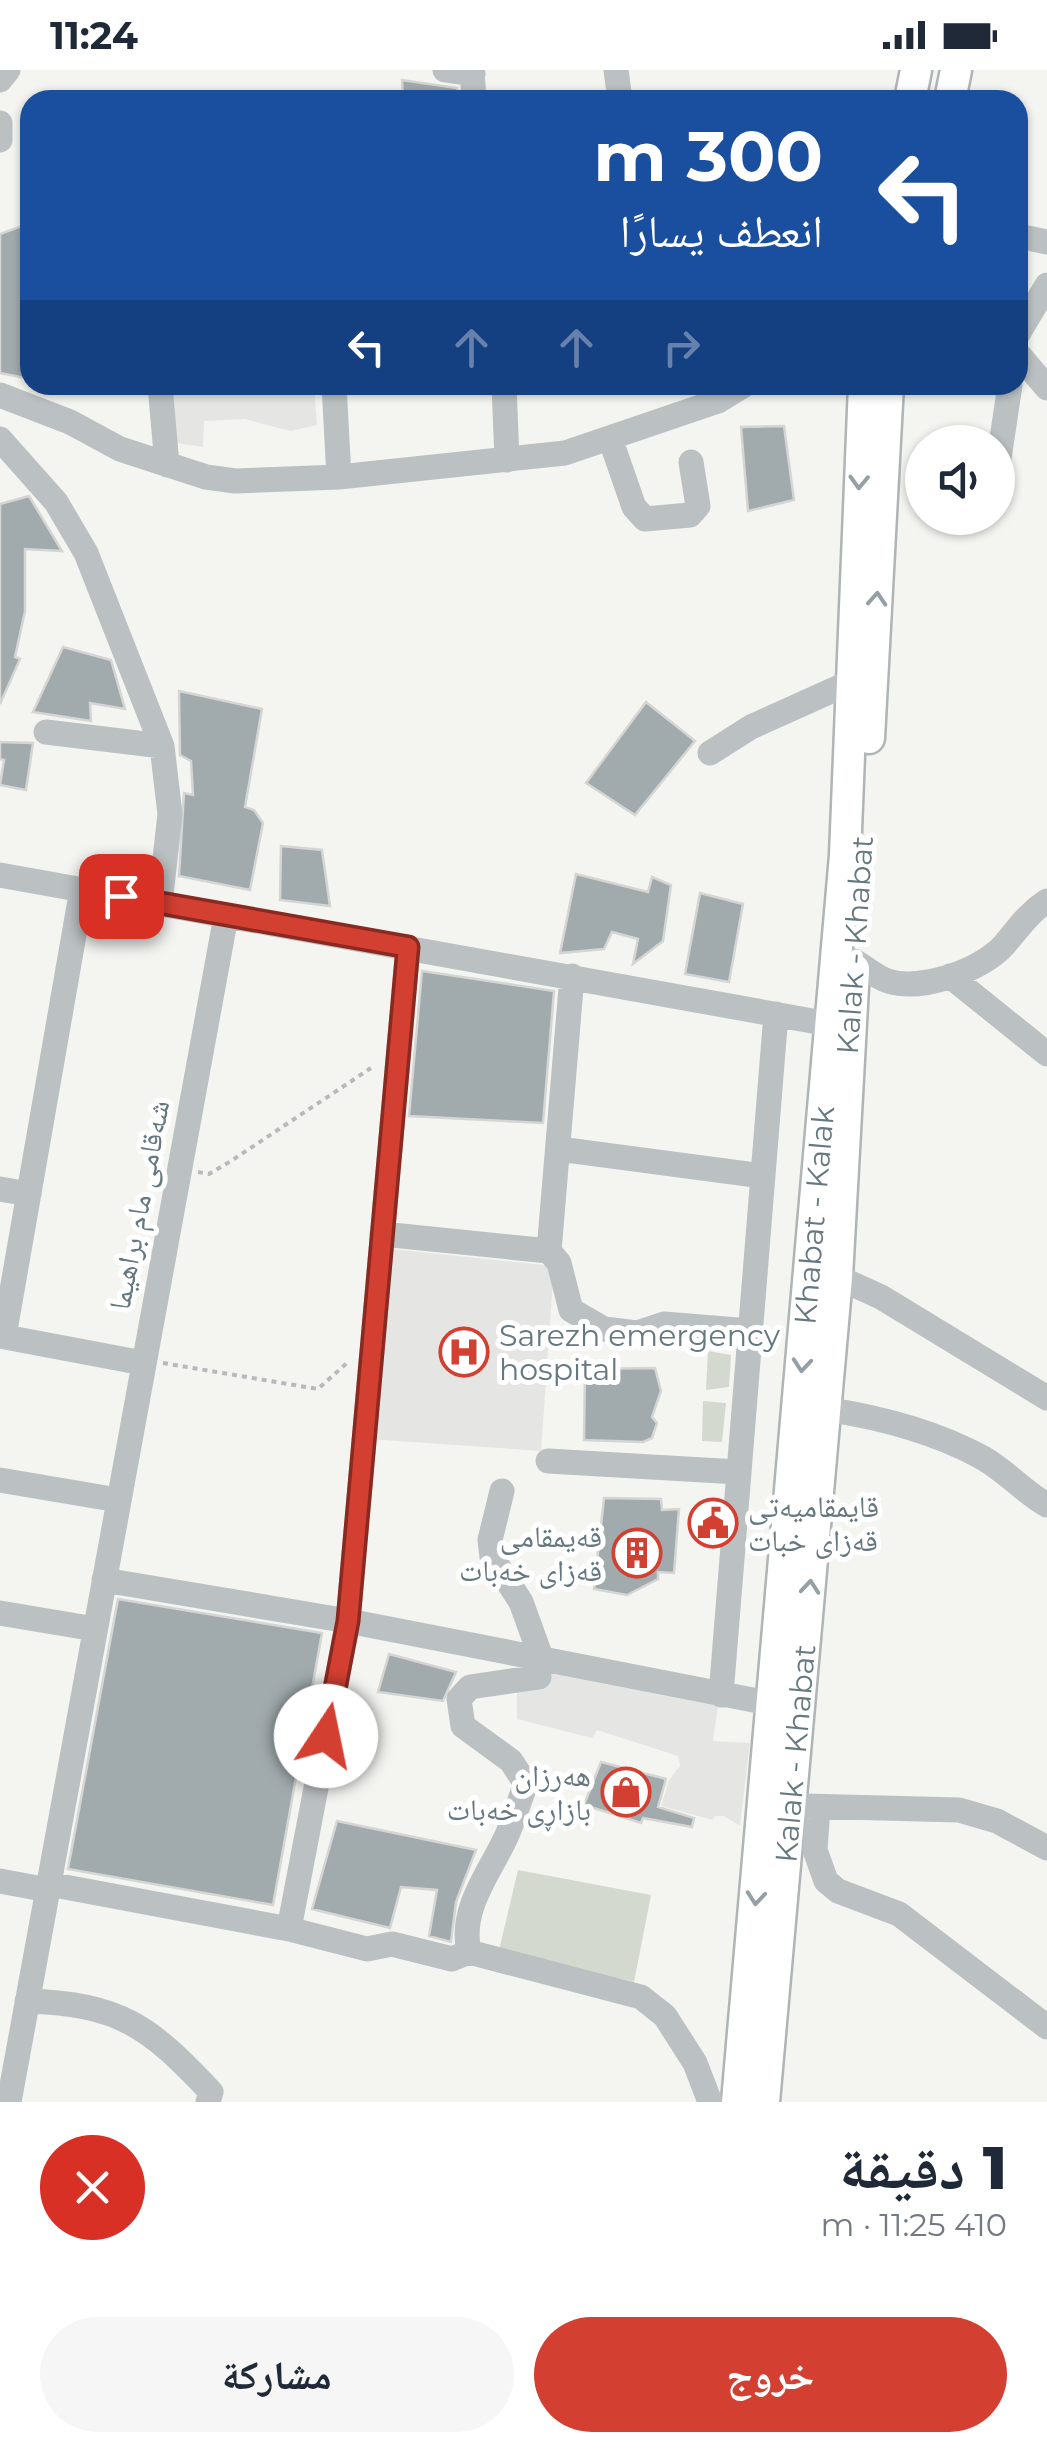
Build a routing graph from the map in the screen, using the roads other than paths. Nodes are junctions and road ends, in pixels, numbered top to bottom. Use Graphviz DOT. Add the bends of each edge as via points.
graph roads {
  1 [pos="8,70"];
  2 [pos="446,70"];
  3 [pos="472,72"];
  4 [pos="0,80"];
  5 [pos="0,123"];
  6 [pos="0,140"];
  7 [pos="1047,286"];
  8 [pos="1028,327"];
  9 [pos="1028,360"];
  10 [pos="1047,388"];
  11 [pos="0,395"];
  12 [pos="161,395"];
  13 [pos="335,395"];
  14 [pos="504,395"];
  15 [pos="728,395"];
  16 [pos="864,395"];
  17 [pos="887,395"];
  18 [pos="1008,395"];
  19 [pos="1004,425"];
  20 [pos="610,438"];
  21 [pos="0,439"];
  22 [pos="507,460"];
  23 [pos="692,462"];
  24 [pos="167,465"];
  25 [pos="339,476"];
  26 [pos="851,682"];
  27 [pos="46,732"];
  28 [pos="162,746"];
  29 [pos="710,753"];
  30 [pos="0,876"];
  31 [pos="82,889"];
  32 [pos="1047,901"];
  33 [pos="160,904"];
  34 [pos="226,916"];
  35 [pos="408,947"];
  36 [pos="854,961"];
  37 [pos="572,976"];
  38 [pos="950,976"];
  39 [pos="776,1014"];
  40 [pos="829,1024"];
  41 [pos="1047,1054"];
  42 [pos="559,1149"];
  43 [pos="763,1176"];
  44 [pos="0,1189"];
  45 [pos="28,1194"];
  46 [pos="382,1234"];
  47 [pos="549,1251"];
  48 [pos="837,1277"];
  49 [pos="750,1331"];
  50 [pos="2,1336"];
  51 [pos="143,1363"];
  52 [pos="1047,1398"];
  53 [pos="825,1409"];
  54 [pos="548,1461"];
  55 [pos="738,1472"];
  56 [pos="0,1480"];
  57 [pos="502,1492"];
  58 [pos="118,1500"];
  59 [pos="1047,1505"];
  60 [pos="104,1580"];
  61 [pos="0,1613"];
  62 [pos="348,1621"];
  63 [pos="95,1629"];
  64 [pos="535,1659"];
  65 [pos="720,1695"];
  66 [pos="786,1706"];
  67 [pos="804,1806"];
  68 [pos="1047,1848"];
  69 [pos="0,1880"];
  70 [pos="48,1887"];
  71 [pos="290,1929"];
  72 [pos="469,1952"];
  73 [pos="28,2001"];
  74 [pos="1047,2026"];
  75 [pos="8,2063"];
  76 [pos="9,2102"];
  77 [pos="208,2102"];
  78 [pos="710,2102"];
  79 [pos="737,2102"];
  80 [pos="764,2102"];
  1 -- 4 [label="street"];
  2 -- 3 [label="street"];
  5 -- 6 [label="street"];
  7 -- 8 [label="street"];
  9 -- 10 [label="street"];
  11 -- 24 [label="street"];
  12 -- 24 [label="street"];
  13 -- 25 [label="street"];
  14 -- 22 [label="street"];
  15 -- 20 [label="street"];
  16 -- 26 [label="main road, Khabat - Kalak, one-way"];
  36 -- 17 [label="main road, Kalak - Khabat, one-way"];
  18 -- 19 [label="street"];
  20 -- 22 [label="street" via="566,453"];
  20 -- 23 [label="street" via="634,507 645,520 690,515 698,506"];
  21 -- 28 [label="street" via="56,502 86,552"];
  22 -- 25 [label="street"];
  24 -- 25 [label="street" via="235,481"];
  26 -- 29 [label="street" via="750,726"];
  26 -- 40 [label="main road, Khabat - Kalak" via="845,855"];
  27 -- 28 [label="street"];
  28 -- 33 [label="street" via="170,814"];
  30 -- 31 [label="street"];
  31 -- 33 [label="street"];
  31 -- 45 [label="street"];
  32 -- 38 [label="street" via="1018,922 984,962"];
  33 -- 34 [label="street"];
  34 -- 35 [label="street"];
  34 -- 51 [label="street, شەقامی مام براهیما"];
  35 -- 37 [label="street"];
  35 -- 46 [label="street"];
  36 -- 38 [label="street" via="890,982"];
  36 -- 48 [label="main road, Kalak - Khabat"];
  37 -- 39 [label="street"];
  37 -- 42 [label="street"];
  38 -- 41 [label="street"];
  39 -- 40 [label="street"];
  39 -- 43 [label="street"];
  40 -- 66 [label="main road, Khabat - Kalak, one-way"];
  42 -- 43 [label="street"];
  42 -- 47 [label="street"];
  43 -- 49 [label="street"];
  44 -- 45 [label="street"];
  45 -- 50 [label="street"];
  46 -- 47 [label="street"];
  46 -- 62 [label="street"];
  47 -- 49 [label="street" via="559,1263 571,1310 604,1329 637,1333 664,1324"];
  48 -- 52 [label="street" via="882,1297"];
  48 -- 53 [label="main road, Kalak - Khabat"];
  49 -- 55 [label="street"];
  50 -- 51 [label="street"];
  51 -- 58 [label="street, شەقامی مام براهیما"];
  53 -- 59 [label="street" via="867,1415 948,1442 986,1460"];
  66 -- 53 [label="main road, Kalak - Khabat, one-way"];
  54 -- 55 [label="street"];
  55 -- 65 [label="street"];
  56 -- 58 [label="street"];
  57 -- 64 [label="street" via="492,1557 521,1602"];
  58 -- 60 [label="street, شەقامی مام براهیما"];
  60 -- 62 [label="street"];
  60 -- 63 [label="street, شەقامی مام براهیما"];
  61 -- 63 [label="street"];
  62 -- 64 [label="street"];
  62 -- 71 [label="street"];
  63 -- 70 [label="street, شەقامی مام براهیما"];
  64 -- 65 [label="street"];
  64 -- 72 [label="street" via="539,1677 470,1687 458,1699 462,1726 511,1761 526,1784 475,1893"];
  65 -- 66 [label="street"];
  66 -- 67 [label="main road, Kalak - Khabat"];
  66 -- 79 [label="main road, Khabat - Kalak, one-way"];
  67 -- 68 [label="street" via="959,1810"];
  67 -- 74 [label="street" via="826,1882 900,1914"];
  67 -- 80 [label="main road, Kalak - Khabat"];
  69 -- 70 [label="street"];
  70 -- 71 [label="street"];
  70 -- 73 [label="street, شەقامی مام براهیما"];
  71 -- 72 [label="street" via="367,1949 392,1944 452,1959"];
  72 -- 78 [label="street" via="641,1997 665,2016"];
  73 -- 75 [label="street, شەقامی مام براهیما"];
  73 -- 77 [label="street" via="75,2002 126,2017 174,2052 211,2092"];
  75 -- 76 [label="street, شەقامی مام براهیما"];
}
